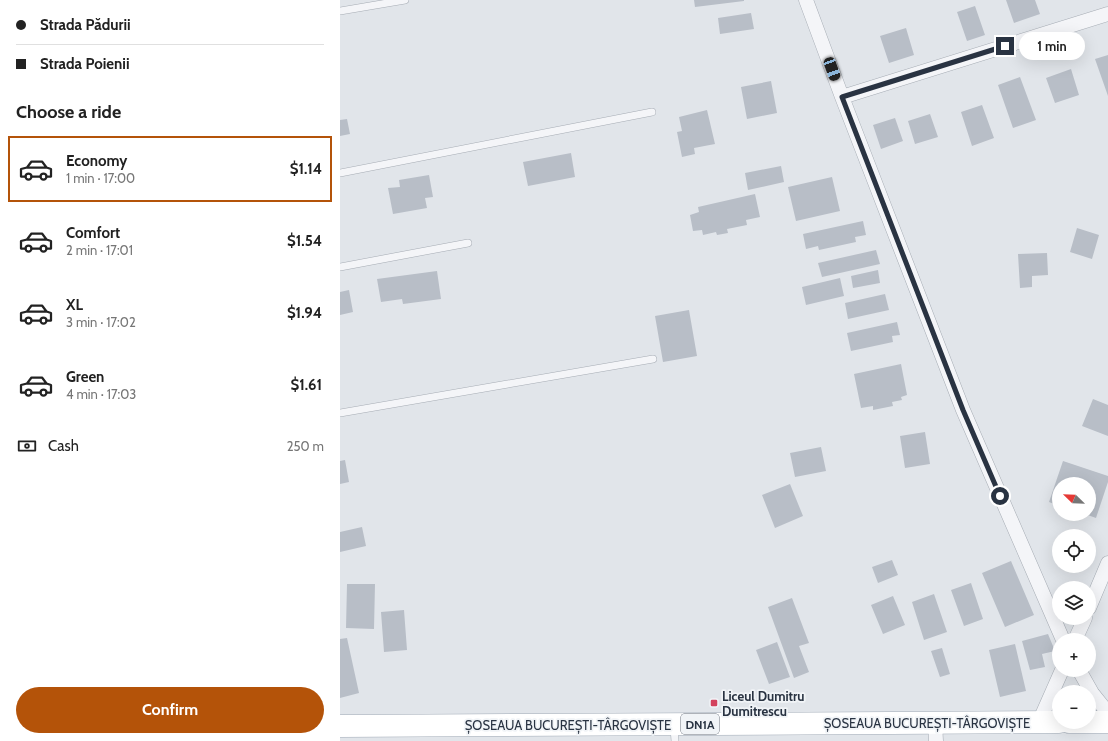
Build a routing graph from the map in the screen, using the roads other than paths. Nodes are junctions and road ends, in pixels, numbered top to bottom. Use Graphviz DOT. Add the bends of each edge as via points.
graph roads {
  1 [pos="405,0"];
  2 [pos="806,0"];
  3 [pos="340,11"];
  4 [pos="1108,14"];
  5 [pos="842,97"];
  6 [pos="652,112"];
  7 [pos="340,173"];
  8 [pos="468,243"];
  9 [pos="340,267"];
  10 [pos="653,359"];
  11 [pos="340,414"];
  12 [pos="1108,563"];
  13 [pos="1096,591"];
  14 [pos="1060,633"];
  15 [pos="1060,677"];
  16 [pos="1082,677"];
  17 [pos="1108,713"];
  18 [pos="1049,722"];
  19 [pos="1096,722"];
  20 [pos="1108,722"];
  21 [pos="340,726"];
  22 [pos="935,732"];
  23 [pos="674,733"];
  1 -- 3 [label="lane"];
  2 -- 5 [label="street"];
  4 -- 5 [label="street"];
  5 -- 14 [label="street" via="963,410"];
  6 -- 7 [label="lane"];
  8 -- 9 [label="lane"];
  10 -- 11 [label="lane"];
  12 -- 13 [label="street"];
  15 -- 18 [label="street"];
  16 -- 17 [label="street"];
  18 -- 22 [label="main road, ȘOSEAUA BUCUREȘTI-TÂRGOVIȘTE / DN1A"];
  19 -- 20 [label="main road"];
  21 -- 23 [label="main road, ȘOSEAUA BUCUREȘTI-TÂRGOVIȘTE / DN1A"];
  22 -- 23 [label="main road, ȘOSEAUA BUCUREȘTI-TÂRGOVIȘTE / DN1A"];
}
